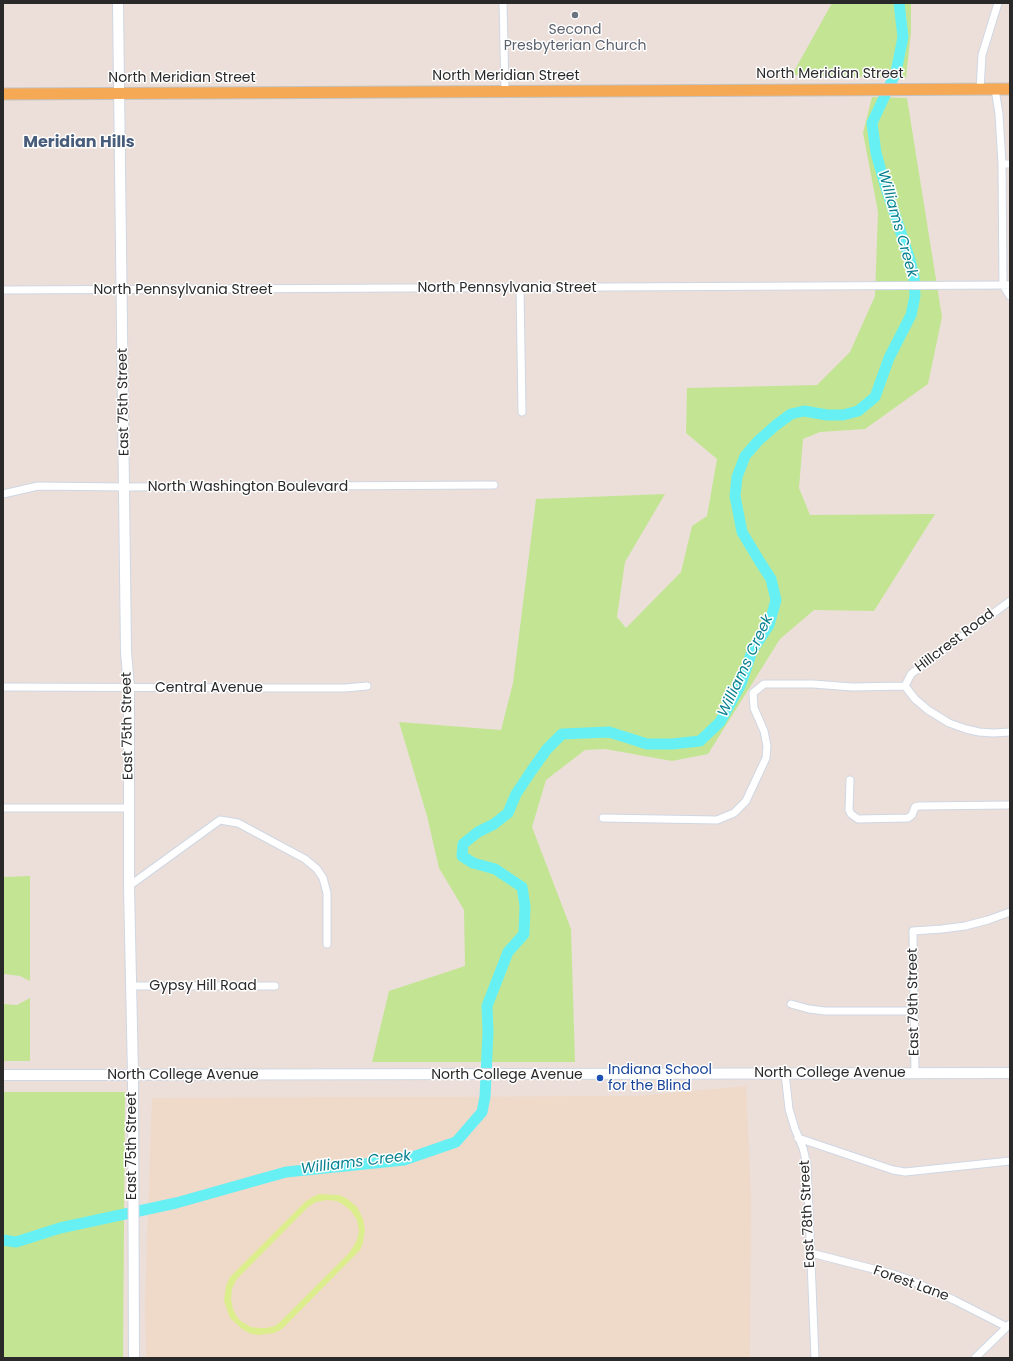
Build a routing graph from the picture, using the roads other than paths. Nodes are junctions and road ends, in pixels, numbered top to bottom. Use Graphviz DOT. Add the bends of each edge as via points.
graph roads {
  1 [pos="118,3"];
  2 [pos="503,3"];
  3 [pos="998,3"];
  4 [pos="980,89"];
  5 [pos="995,89"];
  6 [pos="1010,89"];
  7 [pos="505,91"];
  8 [pos="3,94"];
  9 [pos="119,94"];
  10 [pos="1002,164"];
  11 [pos="1010,164"];
  12 [pos="1007,285"];
  13 [pos="520,288"];
  14 [pos="3,290"];
  15 [pos="122,290"];
  16 [pos="1010,296"];
  17 [pos="522,412"];
  18 [pos="494,485"];
  19 [pos="125,487"];
  20 [pos="3,494"];
  21 [pos="1010,601"];
  22 [pos="367,686"];
  23 [pos="905,686"];
  24 [pos="3,687"];
  25 [pos="129,687"];
  26 [pos="1010,732"];
  27 [pos="850,780"];
  28 [pos="1010,805"];
  29 [pos="3,808"];
  30 [pos="129,808"];
  31 [pos="603,818"];
  32 [pos="129,886"];
  33 [pos="1010,912"];
  34 [pos="327,944"];
  35 [pos="131,986"];
  36 [pos="275,986"];
  37 [pos="791,1004"];
  38 [pos="914,1011"];
  39 [pos="785,1073"];
  40 [pos="915,1073"];
  41 [pos="1010,1073"];
  42 [pos="3,1075"];
  43 [pos="133,1075"];
  44 [pos="798,1138"];
  45 [pos="1010,1161"];
  46 [pos="811,1253"];
  47 [pos="1009,1325"];
  48 [pos="982,1354"];
  49 [pos="134,1358"];
  50 [pos="815,1358"];
  51 [pos="975,1358"];
  1 -- 9 [label="street, East 75th Street"];
  2 -- 7 [label="street"];
  3 -- 4 [label="street" via="982,54"];
  4 -- 5 [label="main road, North Meridian Street"];
  4 -- 7 [label="main road, North Meridian Street"];
  5 -- 6 [label="main road, North Meridian Street"];
  5 -- 10 [label="street"];
  7 -- 9 [label="main road, North Meridian Street"];
  8 -- 9 [label="main road, North Meridian Street"];
  9 -- 15 [label="street, East 75th Street"];
  10 -- 11 [label="street"];
  10 -- 12 [label="street"];
  12 -- 13 [label="street, North Pennsylvania Street"];
  12 -- 16 [label="street"];
  13 -- 15 [label="street, North Pennsylvania Street"];
  13 -- 17 [label="street"];
  14 -- 15 [label="street, North Pennsylvania Street"];
  15 -- 19 [label="street, East 75th Street"];
  18 -- 19 [label="street, North Washington Boulevard"];
  19 -- 20 [label="street, North Washington Boulevard" via="38,486"];
  19 -- 25 [label="street, East 75th Street" via="126,652"];
  21 -- 23 [label="street, Hillcrest Road" via="911,674"];
  22 -- 25 [label="street, Central Avenue"];
  23 -- 26 [label="street" via="928,710 949,723 979,732"];
  23 -- 31 [label="street" via="764,684 753,693 754,708 764,731 767,746 766,758 746,801 734,813 717,820"];
  24 -- 25 [label="street, Central Avenue"];
  25 -- 30 [label="street, East 75th Street"];
  27 -- 28 [label="street" via="849,810 858,818 908,818 912,816 915,807 919,806"];
  29 -- 30 [label="street"];
  30 -- 32 [label="street, East 75th Street"];
  32 -- 34 [label="street" via="220,820 238,823 305,858 317,869 323,878 327,893"];
  32 -- 35 [label="street, East 75th Street"];
  33 -- 38 [label="street, East 79th Street" via="959,927 913,931"];
  35 -- 36 [label="street, Gypsy Hill Road"];
  35 -- 43 [label="street, East 75th Street"];
  37 -- 38 [label="street" via="825,1011"];
  38 -- 40 [label="street, East 79th Street"];
  39 -- 40 [label="street, North College Avenue"];
  39 -- 43 [label="street, North College Avenue"];
  39 -- 44 [label="street, East 78th Street" via="788,1109"];
  40 -- 41 [label="street, North College Avenue"];
  42 -- 43 [label="street, North College Avenue"];
  43 -- 49 [label="street, East 75th Street"];
  44 -- 45 [label="street" via="905,1172"];
  44 -- 46 [label="street, East 78th Street" via="807,1165"];
  46 -- 47 [label="street, Forest Lane" via="910,1280"];
  46 -- 50 [label="street, East 78th Street"];
  47 -- 48 [label="street"];
  48 -- 51 [label="street"];
}
